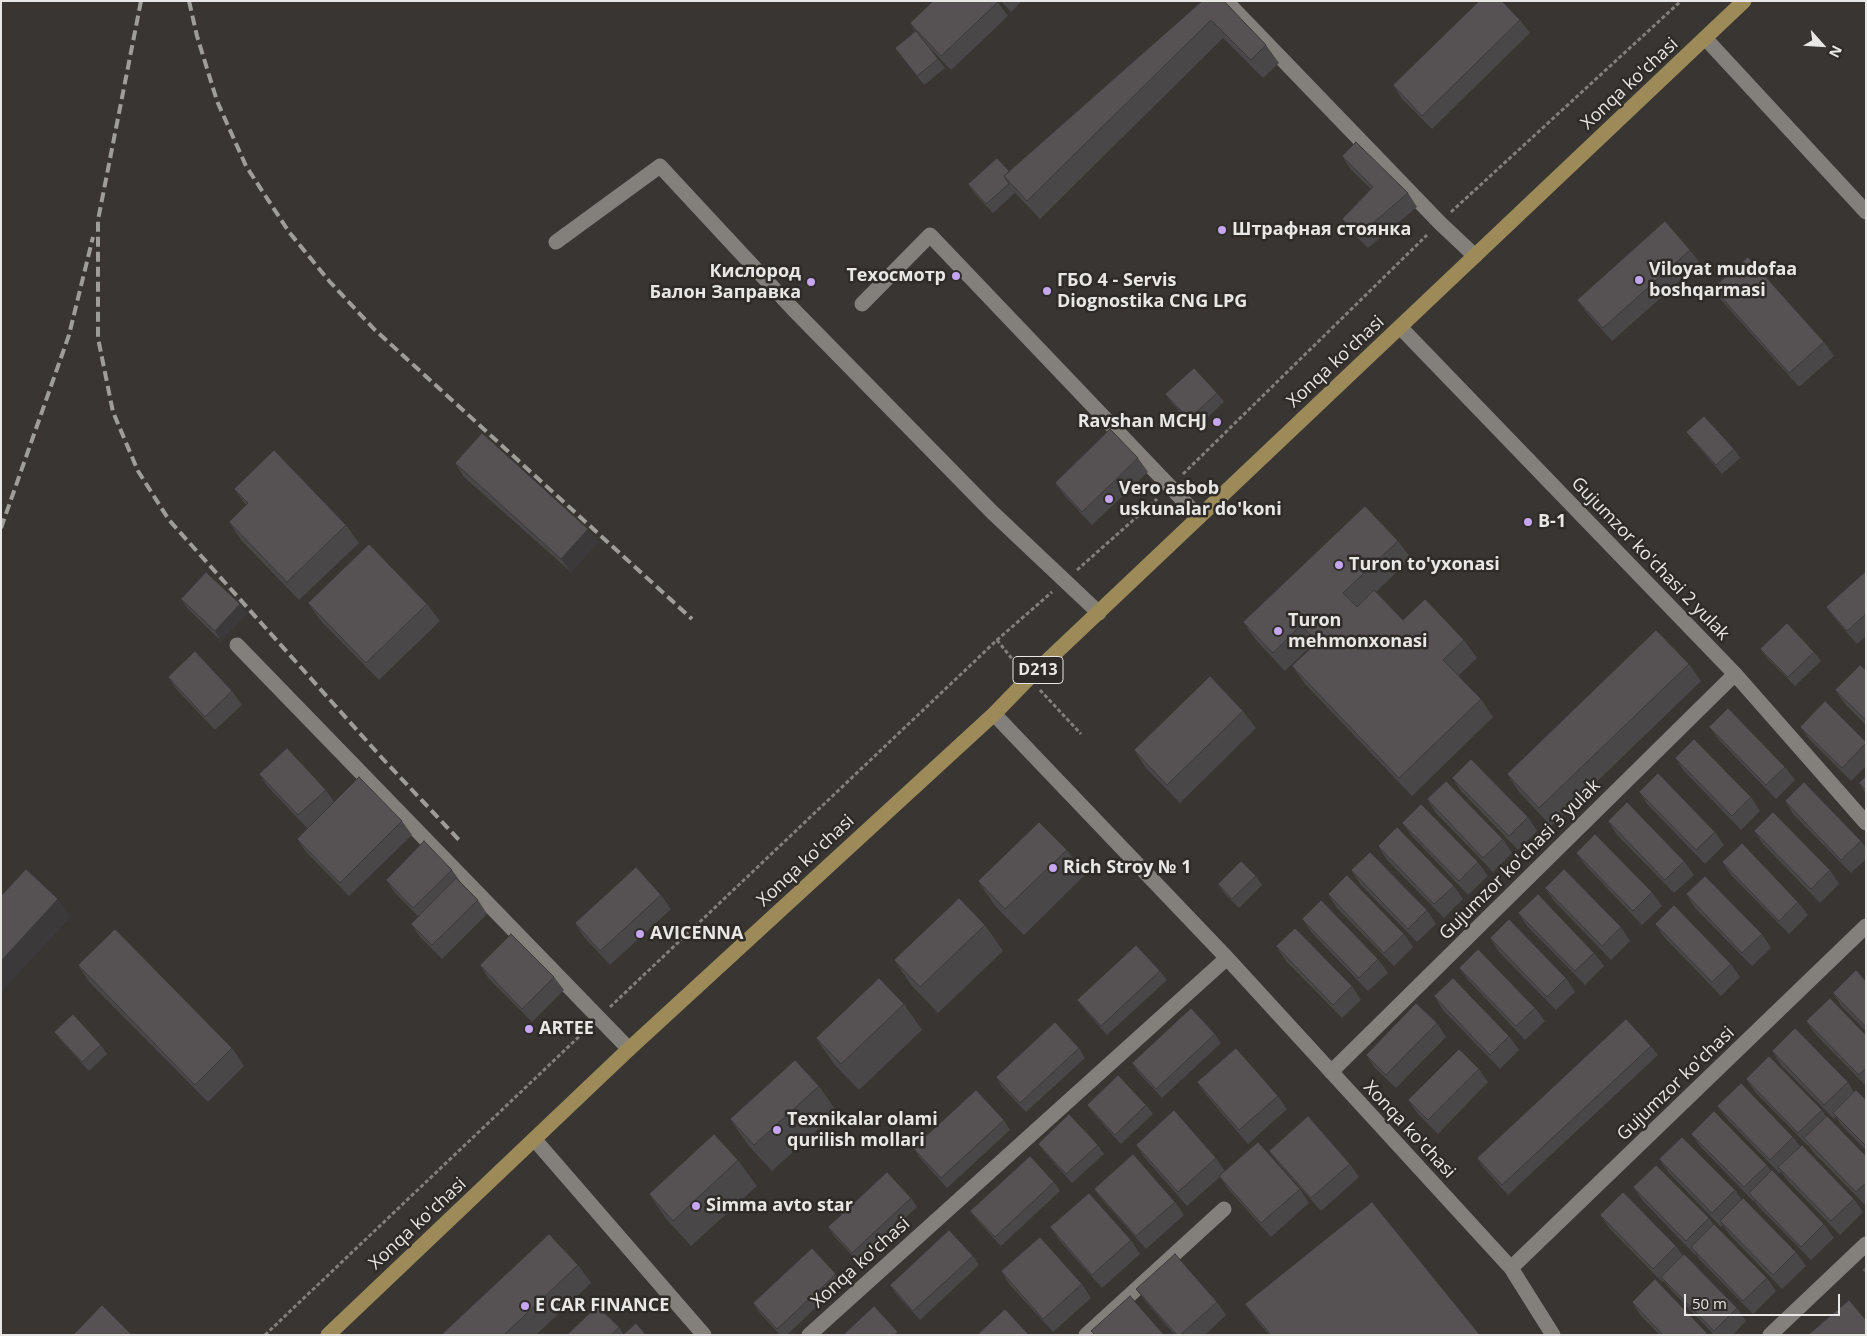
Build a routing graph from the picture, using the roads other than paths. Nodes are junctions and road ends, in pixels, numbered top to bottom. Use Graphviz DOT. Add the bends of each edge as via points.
graph roads {
  1 [pos="1226,1"];
  2 [pos="1744,1"];
  3 [pos="1705,38"];
  4 [pos="1866,212"];
  5 [pos="556,242"];
  6 [pos="1475,256"];
  7 [pos="862,304"];
  8 [pos="1400,327"];
  9 [pos="1199,517"];
  10 [pos="1098,613"];
  11 [pos="237,645"];
  12 [pos="1735,674"];
  13 [pos="994,714"];
  14 [pos="1866,823"];
  15 [pos="1866,926"];
  16 [pos="1226,958"];
  17 [pos="629,1049"];
  18 [pos="1331,1072"];
  19 [pos="534,1140"];
  20 [pos="1224,1209"];
  21 [pos="1866,1244"];
  22 [pos="1511,1268"];
  23 [pos="328,1335"];
  24 [pos="704,1335"];
  25 [pos="810,1335"];
  26 [pos="1086,1335"];
  27 [pos="1553,1335"];
  28 [pos="1770,1335"];
  1 -- 6 [label="street"];
  2 -- 3 [label="main road, Xonqa ko'chasi / D213"];
  3 -- 4 [label="street, Xonqa ko'chasi"];
  3 -- 6 [label="main road, Xonqa ko'chasi / D213"];
  5 -- 10 [label="street" via="660,166 792,308 992,512"];
  6 -- 8 [label="main road, Xonqa ko'chasi / D213"];
  7 -- 9 [label="street" via="930,236"];
  8 -- 9 [label="main road, Xonqa ko'chasi / D213"];
  8 -- 12 [label="street, Gujumzor ko'chasi 2 yulak"];
  9 -- 10 [label="main road, Xonqa ko'chasi / D213"];
  10 -- 13 [label="main road, Xonqa ko'chasi / D213"];
  11 -- 17 [label="street"];
  12 -- 14 [label="street, Gujumzor ko'chasi 2 yulak"];
  12 -- 18 [label="street, Gujumzor ko'chasi 3 yulak"];
  13 -- 16 [label="street, Xonqa ko'chasi"];
  13 -- 17 [label="main road, Xonqa ko'chasi / D213"];
  15 -- 22 [label="street, Gujumzor ko'chasi"];
  16 -- 18 [label="street, Xonqa ko'chasi"];
  16 -- 25 [label="street, Xonqa ko'chasi"];
  17 -- 19 [label="main road, Xonqa ko'chasi / D213"];
  18 -- 22 [label="street, Xonqa ko'chasi"];
  19 -- 23 [label="main road, Xonqa ko'chasi / D213"];
  19 -- 24 [label="street"];
  20 -- 26 [label="street"];
  21 -- 28 [label="street"];
  22 -- 27 [label="street, Xonqa ko'chasi"];
}
